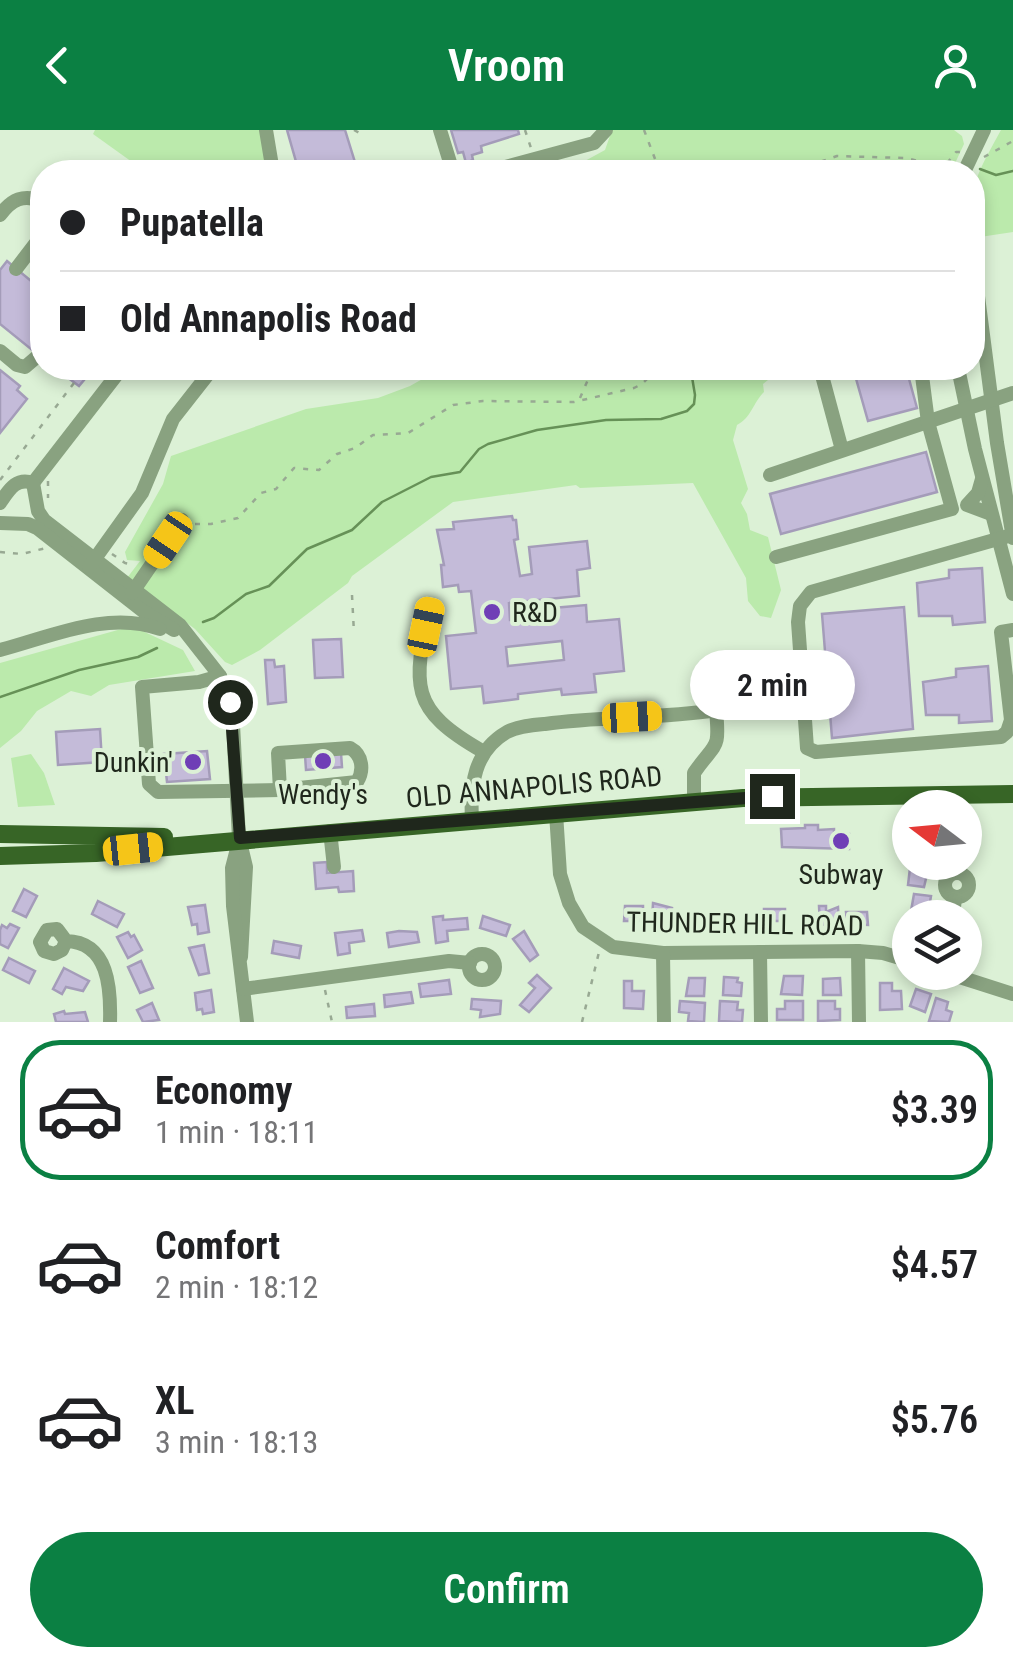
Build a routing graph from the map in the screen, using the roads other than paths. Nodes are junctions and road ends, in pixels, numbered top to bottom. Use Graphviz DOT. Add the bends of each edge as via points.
graph roads {
  1 [pos="266,130"];
  2 [pos="440,130"];
  3 [pos="606,130"];
  4 [pos="981,131"];
  5 [pos="271,160"];
  6 [pos="450,160"];
  7 [pos="534,160"];
  8 [pos="969,160"];
  9 [pos="30,197"];
  10 [pos="0,215"];
  11 [pos="30,251"];
  12 [pos="16,269"];
  13 [pos="985,349"];
  14 [pos="0,351"];
  15 [pos="30,362"];
  16 [pos="113,380"];
  17 [pos="204,380"];
  18 [pos="823,380"];
  19 [pos="923,380"];
  20 [pos="960,380"];
  21 [pos="1013,393"];
  22 [pos="992,402"];
  23 [pos="966,410"];
  24 [pos="928,422"];
  25 [pos="842,450"];
  26 [pos="770,474"];
  27 [pos="982,479"];
  28 [pos="37,484"];
  29 [pos="0,503"];
  30 [pos="959,507"];
  31 [pos="992,514"];
  32 [pos="182,520"];
  33 [pos="6,523"];
  34 [pos="1008,537"];
  35 [pos="776,557"];
  36 [pos="98,559"];
  37 [pos="1010,568"];
  38 [pos="1013,594"];
  39 [pos="138,599"];
  40 [pos="430,606"];
  41 [pos="102,623"];
  42 [pos="1013,630"];
  43 [pos="188,637"];
  44 [pos="0,650"];
  45 [pos="1008,655"];
  46 [pos="220,676"];
  47 [pos="484,752"];
  48 [pos="237,790"];
  49 [pos="280,790"];
  50 [pos="1013,794"];
  51 [pos="694,801"];
  52 [pos="556,814"];
  53 [pos="472,820"];
  54 [pos="330,831"];
  55 [pos="0,834"];
  56 [pos="240,838"];
  57 [pos="0,856"];
  58 [pos="334,867"];
  59 [pos="956,897"];
  60 [pos="956,900"];
  61 [pos="66,941"];
  62 [pos="858,951"];
  63 [pos="760,952"];
  64 [pos="662,953"];
  65 [pos="892,955"];
  66 [pos="470,963"];
  67 [pos="982,984"];
  68 [pos="243,989"];
  69 [pos="1013,994"];
  70 [pos="110,1022"];
  71 [pos="247,1022"];
  72 [pos="664,1022"];
  73 [pos="761,1022"];
  74 [pos="859,1022"];
  1 -- 5 [label="street"];
  2 -- 6 [label="street"];
  3 -- 7 [label="street" via="594,143"];
  4 -- 8 [label="street"];
  9 -- 10 [label="street" via="10,202"];
  11 -- 12 [label="street"];
  13 -- 22 [label="street"];
  14 -- 15 [label="street" via="17,365"];
  16 -- 28 [label="street"];
  17 -- 36 [label="street" via="173,419 142,493"];
  18 -- 25 [label="street"];
  19 -- 24 [label="street"];
  20 -- 23 [label="street"];
  21 -- 22 [label="street"];
  22 -- 23 [label="street"];
  22 -- 34 [label="street"];
  23 -- 24 [label="street"];
  23 -- 27 [label="street"];
  24 -- 25 [label="street"];
  24 -- 30 [label="street"];
  25 -- 26 [label="street"];
  27 -- 30 [label="street" via="978,493"];
  27 -- 31 [label="street"];
  28 -- 29 [label="street" via="16,482"];
  28 -- 33 [label="street"];
  28 -- 36 [label="street" via="44,520"];
  30 -- 31 [label="street"];
  30 -- 35 [label="street"];
  31 -- 34 [label="street"];
  32 -- 39 [label="street"];
  33 -- 36 [label="street" via="37,528"];
  34 -- 37 [label="street"];
  34 -- 45 [label="street" via="818,589 804,599 798,622 807,748 1001,737 1010,720"];
  36 -- 39 [label="street"];
  37 -- 38 [label="street"];
  39 -- 41 [label="street"];
  39 -- 43 [label="street"];
  40 -- 47 [label="street" via="419,668 424,701 438,722"];
  41 -- 43 [label="street" via="145,624"];
  41 -- 44 [label="street"];
  42 -- 45 [label="street" via="1001,632"];
  43 -- 46 [label="street"];
  46 -- 48 [label="street" via="233,724"];
  46 -- 48 [label="street" via="142,688 149,784 158,792"];
  47 -- 51 [label="street" via="521,727 716,710 720,738 694,772"];
  47 -- 53 [label="street" via="471,785"];
  48 -- 49 [label="street"];
  48 -- 56 [label="street"];
  49 -- 49 [label="street" via="351,785 361,772 359,756 350,748 278,753"];
  50 -- 51 [label="main road, OLD ANNAPOLIS ROAD"];
  51 -- 52 [label="main road, OLD ANNAPOLIS ROAD"];
  52 -- 53 [label="main road, OLD ANNAPOLIS ROAD"];
  52 -- 64 [label="street, THUNDER HILL ROAD" via="560,874 583,927 628,950"];
  53 -- 54 [label="main road, OLD ANNAPOLIS ROAD"];
  54 -- 56 [label="main road, OLD ANNAPOLIS ROAD"];
  54 -- 58 [label="street"];
  55 -- 56 [label="main road, OLD ANNAPOLIS ROAD"];
  56 -- 57 [label="main road, OLD ANNAPOLIS ROAD"];
  56 -- 68 [label="street" via="246,867"];
  59 -- 60 [label="street"];
  61 -- 70 [label="street" via="84,944 106,972"];
  62 -- 63 [label="street, THUNDER HILL ROAD"];
  62 -- 65 [label="street, THUNDER HILL ROAD"];
  62 -- 74 [label="street"];
  63 -- 64 [label="street, THUNDER HILL ROAD"];
  63 -- 73 [label="street"];
  64 -- 72 [label="street"];
  66 -- 68 [label="street"];
  67 -- 69 [label="street"];
  68 -- 71 [label="street"];
}
